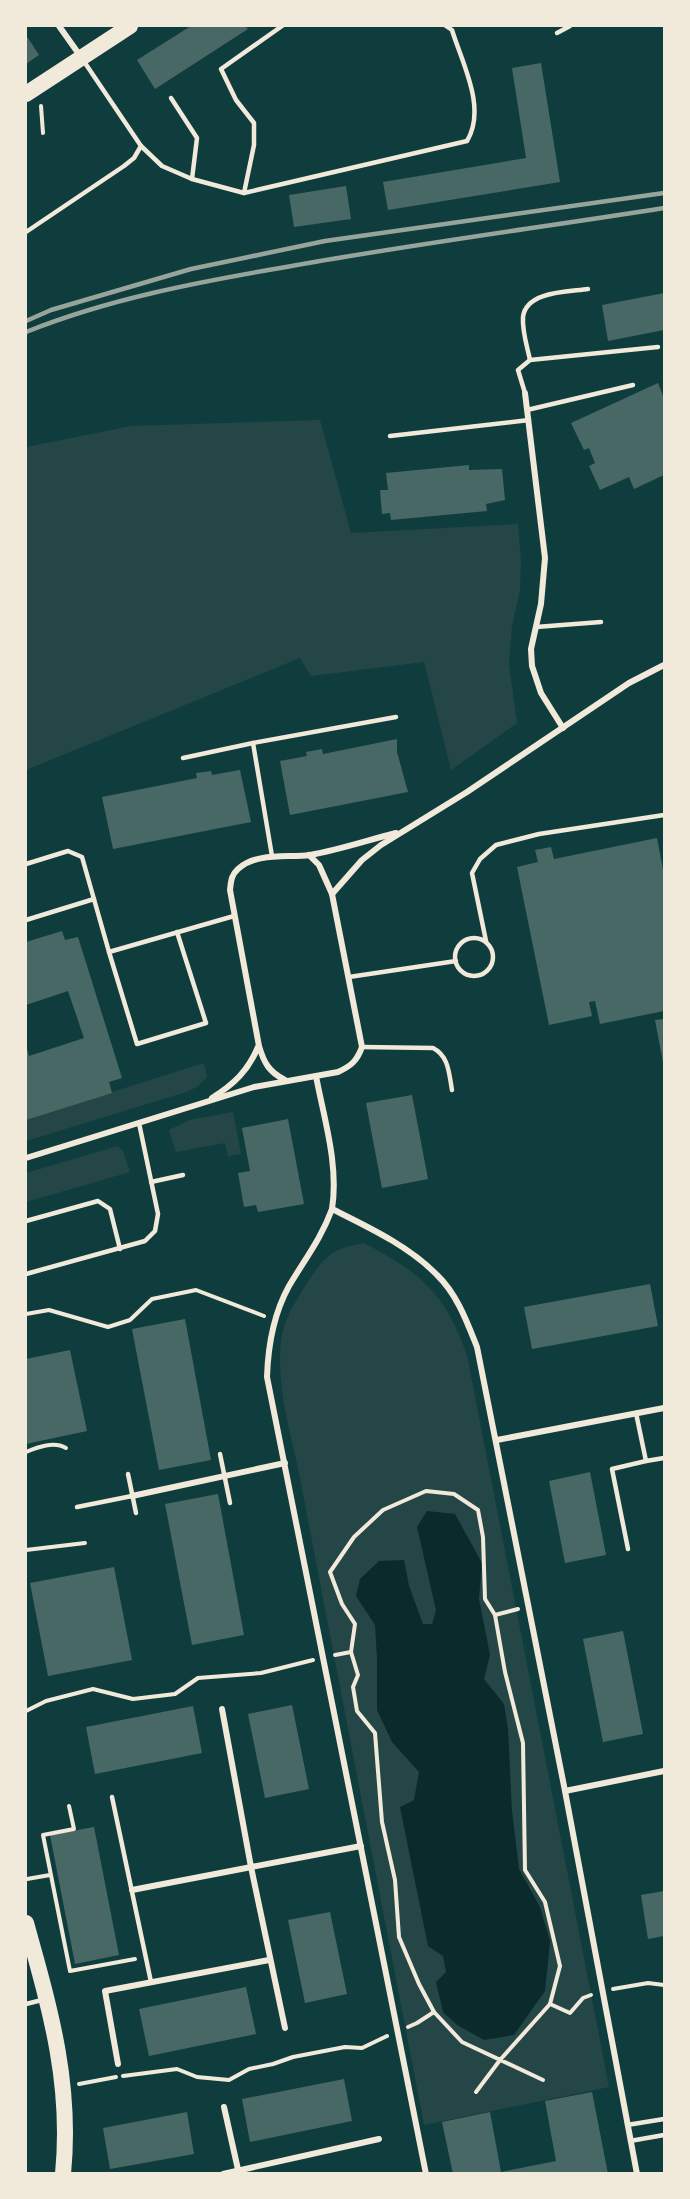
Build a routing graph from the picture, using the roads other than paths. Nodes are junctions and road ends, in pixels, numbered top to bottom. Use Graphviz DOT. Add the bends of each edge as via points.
graph roads {
  1 [pos="59,26"];
  2 [pos="130,26"];
  3 [pos="282,26"];
  4 [pos="446,26"];
  5 [pos="570,26"];
  6 [pos="557,33"];
  7 [pos="81,57"];
  8 [pos="26,94"];
  9 [pos="171,98"];
  10 [pos="141,146"];
  11 [pos="192,179"];
  12 [pos="244,193"];
  13 [pos="26,232"];
  14 [pos="588,289"];
  15 [pos="658,347"];
  16 [pos="530,360"];
  17 [pos="633,386"];
  18 [pos="525,393"];
  19 [pos="527,410"];
  20 [pos="529,420"];
  21 [pos="390,436"];
  22 [pos="601,622"];
  23 [pos="536,627"];
  24 [pos="664,665"];
  25 [pos="396,717"];
  26 [pos="563,728"];
  27 [pos="253,743"];
  28 [pos="183,758"];
  29 [pos="664,815"];
  30 [pos="403,832"];
  31 [pos="309,855"];
  32 [pos="272,856"];
  33 [pos="26,864"];
  34 [pos="332,894"];
  35 [pos="94,899"];
  36 [pos="234,916"];
  37 [pos="26,920"];
  38 [pos="177,932"];
  39 [pos="486,942"];
  40 [pos="109,952"];
  41 [pos="456,961"];
  42 [pos="349,977"];
  43 [pos="259,1046"];
  44 [pos="362,1047"];
  45 [pos="316,1076"];
  46 [pos="285,1080"];
  47 [pos="452,1090"];
  48 [pos="204,1103"];
  49 [pos="140,1123"];
  50 [pos="26,1158"];
  51 [pos="183,1175"];
  52 [pos="151,1182"];
  53 [pos="332,1209"];
  54 [pos="26,1221"];
  55 [pos="120,1249"];
  56 [pos="26,1274"];
  57 [pos="664,1408"];
  58 [pos="636,1413"];
  59 [pos="496,1440"];
  60 [pos="220,1454"];
  61 [pos="664,1458"];
  62 [pos="646,1461"];
  63 [pos="285,1463"];
  64 [pos="128,1474"];
  65 [pos="224,1475"];
  66 [pos="132,1496"];
  67 [pos="230,1503"];
  68 [pos="77,1507"];
  69 [pos="136,1513"];
  70 [pos="628,1549"];
  71 [pos="222,1709"];
  72 [pos="664,1771"];
  73 [pos="566,1791"];
  74 [pos="112,1797"];
  75 [pos="361,1846"];
  76 [pos="251,1867"];
  77 [pos="132,1890"];
  78 [pos="26,1923"];
  79 [pos="269,1960"];
  80 [pos="150,1982"];
  81 [pos="47,1999"];
  82 [pos="26,2004"];
  83 [pos="285,2028"];
  84 [pos="118,2064"];
  85 [pos="224,2107"];
  86 [pos="664,2119"];
  87 [pos="627,2125"];
  88 [pos="664,2135"];
  89 [pos="378,2139"];
  90 [pos="630,2141"];
  91 [pos="238,2172"];
  92 [pos="63,2174"];
  93 [pos="224,2174"];
  94 [pos="426,2174"];
  95 [pos="637,2174"];
  1 -- 7 [label="street"];
  2 -- 7 [label="highway"];
  3 -- 12 [label="lane" via="221,69 236,100 254,123 254,145"];
  4 -- 12 [label="lane" via="452,30 474,100 473,131 467,141"];
  5 -- 6 [label="lane"];
  7 -- 8 [label="highway"];
  7 -- 10 [label="lane"];
  9 -- 11 [label="lane" via="197,138"];
  10 -- 11 [label="lane" via="162,166"];
  10 -- 13 [label="lane" via="124,166"];
  11 -- 12 [label="lane"];
  14 -- 16 [label="lane" via="540,297 526,307 523,325"];
  15 -- 16 [label="lane"];
  16 -- 18 [label="lane" via="518,370"];
  17 -- 19 [label="lane"];
  18 -- 19 [label="street"];
  19 -- 20 [label="street"];
  20 -- 21 [label="lane"];
  20 -- 23 [label="street" via="545,558"];
  22 -- 23 [label="lane"];
  23 -- 26 [label="street" via="532,666 541,693"];
  24 -- 26 [label="street" via="629,683"];
  25 -- 27 [label="lane"];
  26 -- 30 [label="street"];
  27 -- 28 [label="lane"];
  27 -- 32 [label="lane"];
  29 -- 39 [label="lane" via="539,834 496,845 480,859 472,873"];
  30 -- 31 [label="street"];
  30 -- 34 [label="street" via="362,860"];
  31 -- 32 [label="street"];
  31 -- 34 [label="street" via="319,865"];
  32 -- 36 [label="street" via="246,864 231,878"];
  33 -- 35 [label="lane" via="68,851 82,857"];
  34 -- 42 [label="street"];
  35 -- 37 [label="lane"];
  35 -- 40 [label="lane"];
  36 -- 38 [label="lane"];
  36 -- 43 [label="street"];
  38 -- 40 [label="lane"];
  38 -- 40 [label="lane" via="206,1023 137,1044"];
  39 -- 41 [label="lane" via="467,939 457,948"];
  39 -- 41 [label="lane" via="494,958 484,973 467,974"];
  41 -- 42 [label="lane"];
  42 -- 44 [label="street"];
  43 -- 46 [label="street" via="272,1073"];
  43 -- 48 [label="street" via="244,1074"];
  44 -- 45 [label="street" via="349,1067"];
  44 -- 47 [label="lane" via="433,1048 446,1059"];
  45 -- 46 [label="street"];
  45 -- 53 [label="street" via="334,1170"];
  46 -- 48 [label="street"];
  48 -- 49 [label="street"];
  49 -- 50 [label="street"];
  49 -- 52 [label="lane"];
  51 -- 52 [label="lane"];
  52 -- 55 [label="lane" via="158,1214 155,1231 146,1241"];
  53 -- 59 [label="street" via="408,1251 438,1276 456,1300 477,1347"];
  53 -- 63 [label="street" via="315,1247 289,1287 268,1346 267,1377"];
  54 -- 55 [label="lane" via="98,1201 110,1209"];
  55 -- 56 [label="lane"];
  57 -- 58 [label="street"];
  58 -- 59 [label="street"];
  58 -- 62 [label="lane"];
  59 -- 73 [label="street"];
  60 -- 65 [label="lane"];
  61 -- 62 [label="lane"];
  62 -- 70 [label="lane" via="612,1469"];
  63 -- 65 [label="street"];
  63 -- 75 [label="street"];
  64 -- 66 [label="lane"];
  65 -- 66 [label="street"];
  65 -- 67 [label="lane"];
  66 -- 68 [label="lane"];
  66 -- 69 [label="lane"];
  71 -- 76 [label="street"];
  72 -- 73 [label="street"];
  73 -- 87 [label="street"];
  74 -- 77 [label="lane"];
  75 -- 76 [label="street"];
  75 -- 94 [label="street"];
  76 -- 77 [label="street"];
  76 -- 79 [label="street"];
  77 -- 80 [label="lane"];
  78 -- 81 [label="highway"];
  79 -- 80 [label="street"];
  79 -- 83 [label="street"];
  80 -- 84 [label="street" via="105,1991"];
  81 -- 82 [label="lane"];
  81 -- 92 [label="highway" via="63,2086"];
  85 -- 91 [label="street"];
  86 -- 87 [label="lane"];
  87 -- 90 [label="street"];
  88 -- 90 [label="lane"];
  89 -- 91 [label="street"];
  90 -- 95 [label="street"];
  91 -- 93 [label="street"];
}
